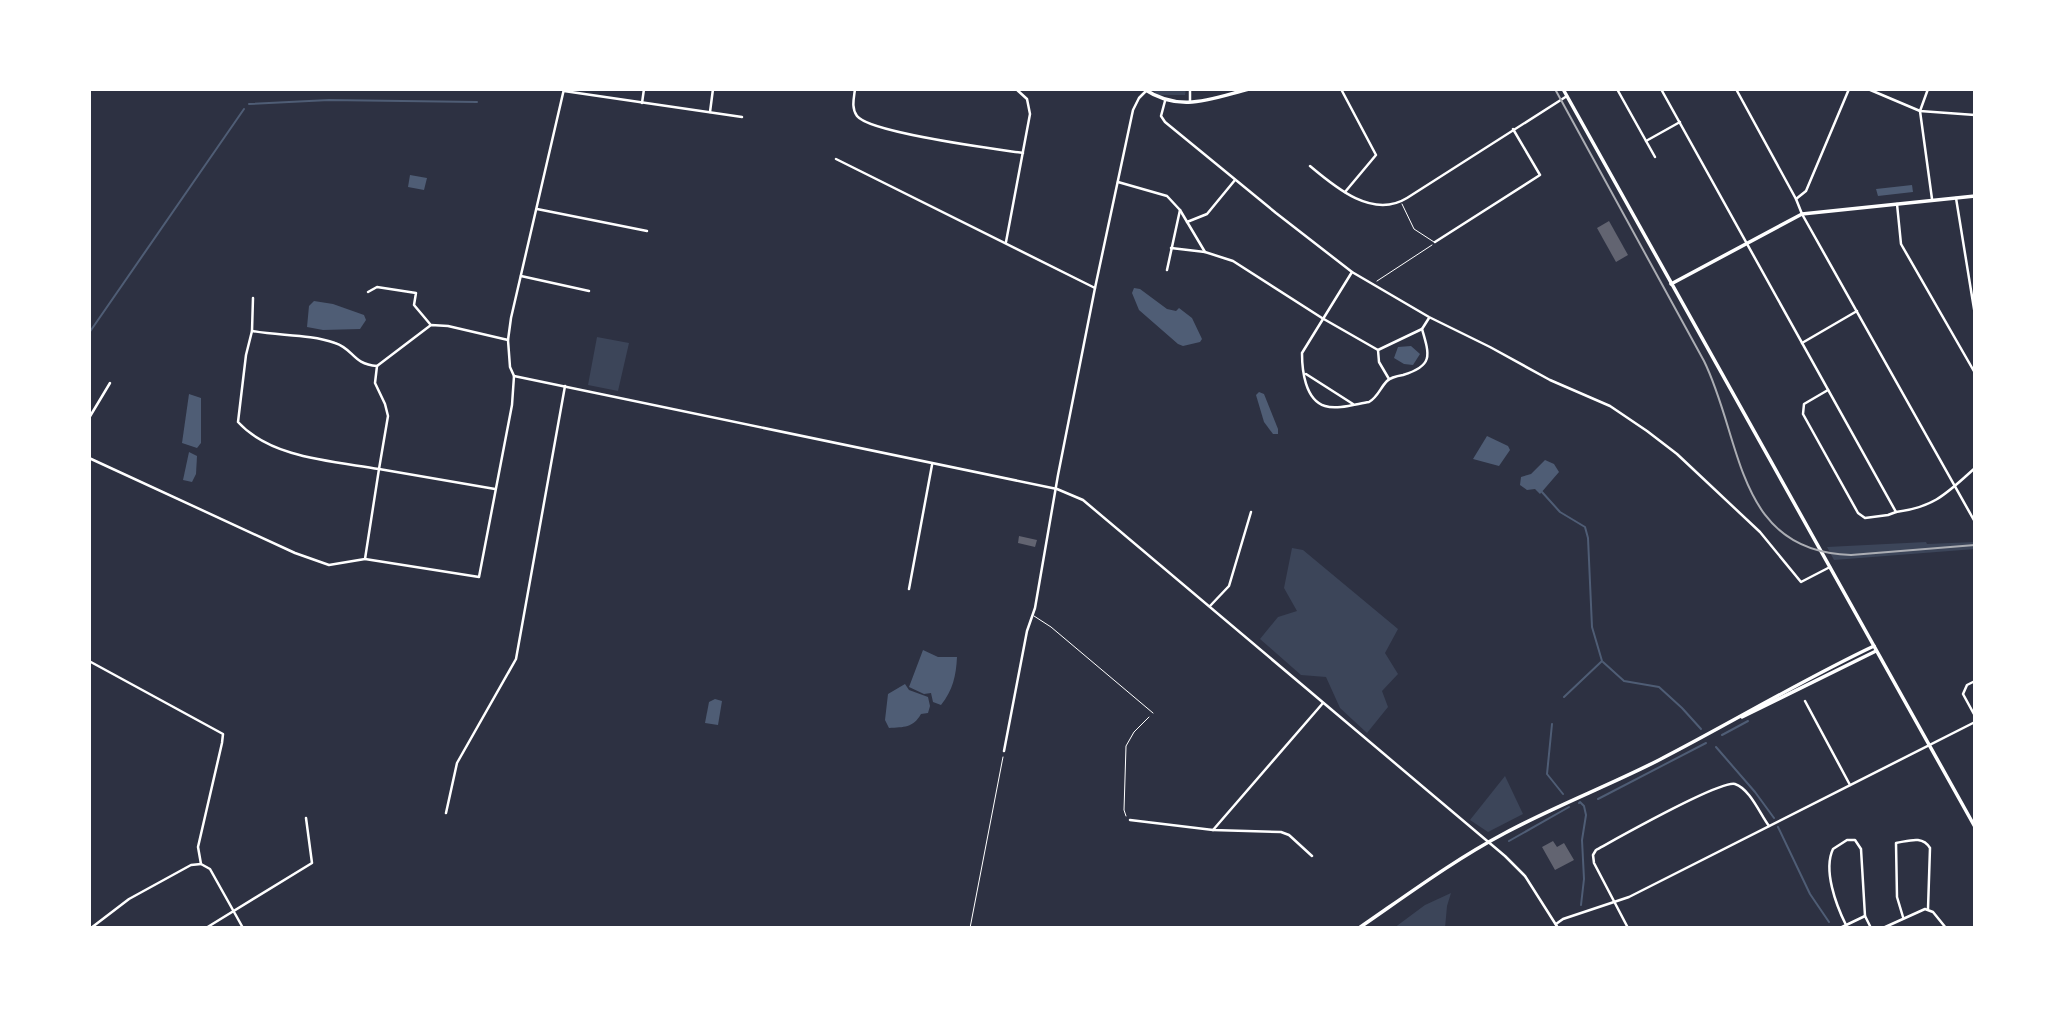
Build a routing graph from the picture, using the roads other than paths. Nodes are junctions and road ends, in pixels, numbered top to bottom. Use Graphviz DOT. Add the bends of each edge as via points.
graph roads {
  1 [pos="644,89"];
  2 [pos="713,89"];
  3 [pos="855,89"];
  4 [pos="1016,89"];
  5 [pos="1190,89"];
  6 [pos="1249,89"];
  7 [pos="1341,89"];
  8 [pos="1563,89"];
  9 [pos="1616,89"];
  10 [pos="1661,89"];
  11 [pos="1736,89"];
  12 [pos="1849,89"];
  13 [pos="1868,89"];
  14 [pos="1928,89"];
  15 [pos="564,90"];
  16 [pos="1145,90"];
  17 [pos="1567,96"];
  18 [pos="1165,101"];
  19 [pos="1190,102"];
  20 [pos="642,103"];
  21 [pos="1920,111"];
  22 [pos="710,112"];
  23 [pos="1975,115"];
  24 [pos="742,117"];
  25 [pos="1680,122"];
  26 [pos="1513,129"];
  27 [pos="1646,141"];
  28 [pos="1023,153"];
  29 [pos="1655,157"];
  30 [pos="836,159"];
  31 [pos="1310,166"];
  32 [pos="1235,180"];
  33 [pos="1118,182"];
  34 [pos="1345,192"];
  35 [pos="1975,196"];
  36 [pos="1956,198"];
  37 [pos="1796,199"];
  38 [pos="1932,200"];
  39 [pos="1402,202"];
  40 [pos="1897,204"];
  41 [pos="536,209"];
  42 [pos="1180,210"];
  43 [pos="1802,214"];
  44 [pos="1187,222"];
  45 [pos="647,231"];
  46 [pos="1435,242"];
  47 [pos="1006,243"];
  48 [pos="1746,243"];
  49 [pos="1171,248"];
  50 [pos="1205,252"];
  51 [pos="1167,270"];
  52 [pos="1352,272"];
  53 [pos="521,276"];
  54 [pos="1671,284"];
  55 [pos="1095,288"];
  56 [pos="589,291"];
  57 [pos="368,292"];
  58 [pos="253,298"];
  59 [pos="1857,311"];
  60 [pos="1975,315"];
  61 [pos="1429,317"];
  62 [pos="1322,318"];
  63 [pos="431,325"];
  64 [pos="1422,329"];
  65 [pos="252,331"];
  66 [pos="508,340"];
  67 [pos="1802,343"];
  68 [pos="1378,350"];
  69 [pos="377,366"];
  70 [pos="1304,373"];
  71 [pos="1975,373"];
  72 [pos="514,376"];
  73 [pos="1389,379"];
  74 [pos="110,383"];
  75 [pos="565,386"];
  76 [pos="1829,389"];
  77 [pos="1353,404"];
  78 [pos="89,418"];
  79 [pos="89,458"];
  80 [pos="932,465"];
  81 [pos="1975,468"];
  82 [pos="379,469"];
  83 [pos="1954,486"];
  84 [pos="495,489"];
  85 [pos="1057,489"];
  86 [pos="1251,512"];
  87 [pos="1896,512"];
  88 [pos="1975,522"];
  89 [pos="365,559"];
  90 [pos="1830,567"];
  91 [pos="909,589"];
  92 [pos="1209,606"];
  93 [pos="1032,615"];
  94 [pos="1875,648"];
  95 [pos="89,661"];
  96 [pos="1975,681"];
  97 [pos="1805,701"];
  98 [pos="1323,703"];
  99 [pos="1153,713"];
  100 [pos="1975,716"];
  101 [pos="1975,722"];
  102 [pos="1929,745"];
  103 [pos="1004,751"];
  104 [pos="1850,785"];
  105 [pos="446,813"];
  106 [pos="306,818"];
  107 [pos="1130,820"];
  108 [pos="1769,826"];
  109 [pos="1975,827"];
  110 [pos="1213,830"];
  111 [pos="1488,842"];
  112 [pos="1312,856"];
  113 [pos="201,864"];
  114 [pos="1615,902"];
  115 [pos="1928,909"];
  116 [pos="234,911"];
  117 [pos="1865,916"];
  118 [pos="1903,917"];
  119 [pos="1846,925"];
  120 [pos="1557,926"];
  121 [pos="91,928"];
  122 [pos="206,928"];
  123 [pos="243,928"];
  124 [pos="1359,928"];
  125 [pos="1628,928"];
  126 [pos="1840,928"];
  127 [pos="1871,928"];
  128 [pos="1883,928"];
  129 [pos="1946,928"];
  1 -- 20 [label="street"];
  2 -- 22 [label="street"];
  3 -- 28 [label="street" via="853,107 859,118 870,124"];
  4 -- 28 [label="street" via="1030,108"];
  5 -- 19 [label="street"];
  6 -- 19 [label="street"];
  7 -- 34 [label="street" via="1376,155"];
  8 -- 17 [label="street"];
  9 -- 27 [label="street"];
  10 -- 25 [label="street"];
  11 -- 37 [label="street"];
  12 -- 37 [label="street" via="1806,191"];
  13 -- 21 [label="street"];
  14 -- 21 [label="street"];
  15 -- 20 [label="street"];
  15 -- 41 [label="street"];
  16 -- 18 [label="street"];
  16 -- 33 [label="street" via="1135,104"];
  17 -- 26 [label="street"];
  17 -- 54 [label="street"];
  18 -- 19 [label="street"];
  18 -- 32 [label="street" via="1161,116 1165,122"];
  20 -- 22 [label="street"];
  21 -- 23 [label="street"];
  21 -- 38 [label="street"];
  22 -- 24 [label="street"];
  25 -- 27 [label="street"];
  25 -- 48 [label="street"];
  26 -- 39 [label="street"];
  26 -- 46 [label="street" via="1540,175"];
  27 -- 29 [label="street"];
  28 -- 47 [label="street"];
  30 -- 47 [label="street"];
  31 -- 34 [label="street"];
  32 -- 44 [label="street" via="1207,214"];
  32 -- 52 [label="street"];
  33 -- 42 [label="street" via="1160,192"];
  33 -- 55 [label="street"];
  34 -- 39 [label="street" via="1380,206"];
  35 -- 36 [label="street"];
  36 -- 38 [label="street"];
  36 -- 60 [label="street"];
  37 -- 43 [label="street"];
  38 -- 40 [label="street"];
  39 -- 46 [label="lane" via="1414,229"];
  40 -- 43 [label="street"];
  40 -- 71 [label="street" via="1901,244"];
  41 -- 45 [label="street"];
  41 -- 53 [label="street"];
  42 -- 44 [label="street"];
  42 -- 49 [label="street"];
  43 -- 48 [label="street"];
  43 -- 59 [label="street"];
  44 -- 50 [label="street"];
  47 -- 55 [label="street"];
  48 -- 54 [label="street"];
  48 -- 67 [label="street"];
  49 -- 50 [label="street"];
  49 -- 51 [label="street"];
  50 -- 62 [label="street" via="1233,261"];
  52 -- 61 [label="street"];
  52 -- 62 [label="street"];
  53 -- 56 [label="street"];
  53 -- 66 [label="street"];
  54 -- 90 [label="street"];
  55 -- 85 [label="street"];
  57 -- 63 [label="street" via="377,287 416,293 414,304"];
  58 -- 65 [label="street"];
  59 -- 67 [label="street"];
  59 -- 83 [label="street"];
  61 -- 64 [label="street"];
  61 -- 90 [label="street" via="1549,380 1598,400 1647,431 1753,525 1801,582"];
  62 -- 68 [label="street"];
  62 -- 70 [label="street" via="1302,353"];
  63 -- 66 [label="street"];
  63 -- 69 [label="street"];
  64 -- 68 [label="street"];
  64 -- 73 [label="street" via="1428,350 1426,363"];
  65 -- 69 [label="street" via="321,338 340,344 363,365"];
  65 -- 82 [label="street" via="238,422 244,429 299,455"];
  66 -- 72 [label="street"];
  67 -- 76 [label="street"];
  68 -- 73 [label="street"];
  69 -- 82 [label="street" via="375,383 388,416"];
  70 -- 77 [label="street"];
  70 -- 77 [label="street" via="1309,391 1321,405"];
  72 -- 75 [label="street"];
  72 -- 84 [label="street" via="511,415"];
  73 -- 77 [label="street" via="1373,400"];
  74 -- 78 [label="street"];
  75 -- 80 [label="street"];
  75 -- 105 [label="street" via="516,659 457,763"];
  76 -- 87 [label="street"];
  76 -- 87 [label="street" via="1804,404 1803,414 1861,516"];
  79 -- 89 [label="street" via="295,553 329,565"];
  80 -- 85 [label="street"];
  80 -- 91 [label="street"];
  81 -- 83 [label="street"];
  82 -- 84 [label="street"];
  82 -- 89 [label="street"];
  83 -- 87 [label="street" via="1926,506"];
  83 -- 88 [label="street"];
  84 -- 89 [label="street" via="479,577"];
  85 -- 92 [label="street" via="1090,504"];
  85 -- 93 [label="street"];
  86 -- 92 [label="street" via="1229,586"];
  90 -- 94 [label="street"];
  92 -- 98 [label="street"];
  93 -- 99 [label="lane"];
  93 -- 103 [label="street"];
  94 -- 102 [label="street"];
  94 -- 111 [label="street" via="1757,705 1656,762"];
  95 -- 113 [label="street" via="223,734 198,848"];
  96 -- 100 [label="street" via="1963,689"];
  97 -- 104 [label="street"];
  98 -- 110 [label="street"];
  98 -- 111 [label="street"];
  101 -- 102 [label="street"];
  102 -- 104 [label="street"];
  102 -- 109 [label="street"];
  104 -- 108 [label="street"];
  106 -- 116 [label="street" via="312,863"];
  107 -- 110 [label="street"];
  108 -- 114 [label="street"];
  108 -- 114 [label="street" via="1737,785 1722,785 1703,794 1596,850 1594,863"];
  110 -- 112 [label="street" via="1281,832"];
  111 -- 120 [label="street" via="1525,876"];
  111 -- 124 [label="street"];
  113 -- 116 [label="street" via="210,869"];
  113 -- 121 [label="street" via="191,864 129,899"];
  114 -- 120 [label="street" via="1563,919"];
  114 -- 125 [label="street"];
  115 -- 118 [label="street"];
  115 -- 118 [label="street" via="1930,848 1919,839 1896,843 1897,897"];
  115 -- 129 [label="street"];
  116 -- 122 [label="street"];
  116 -- 123 [label="street"];
  117 -- 119 [label="street"];
  117 -- 119 [label="street" via="1861,849 1855,840 1847,840 1830,856 1833,897"];
  117 -- 127 [label="street"];
  118 -- 128 [label="street"];
  119 -- 126 [label="street"];
}
